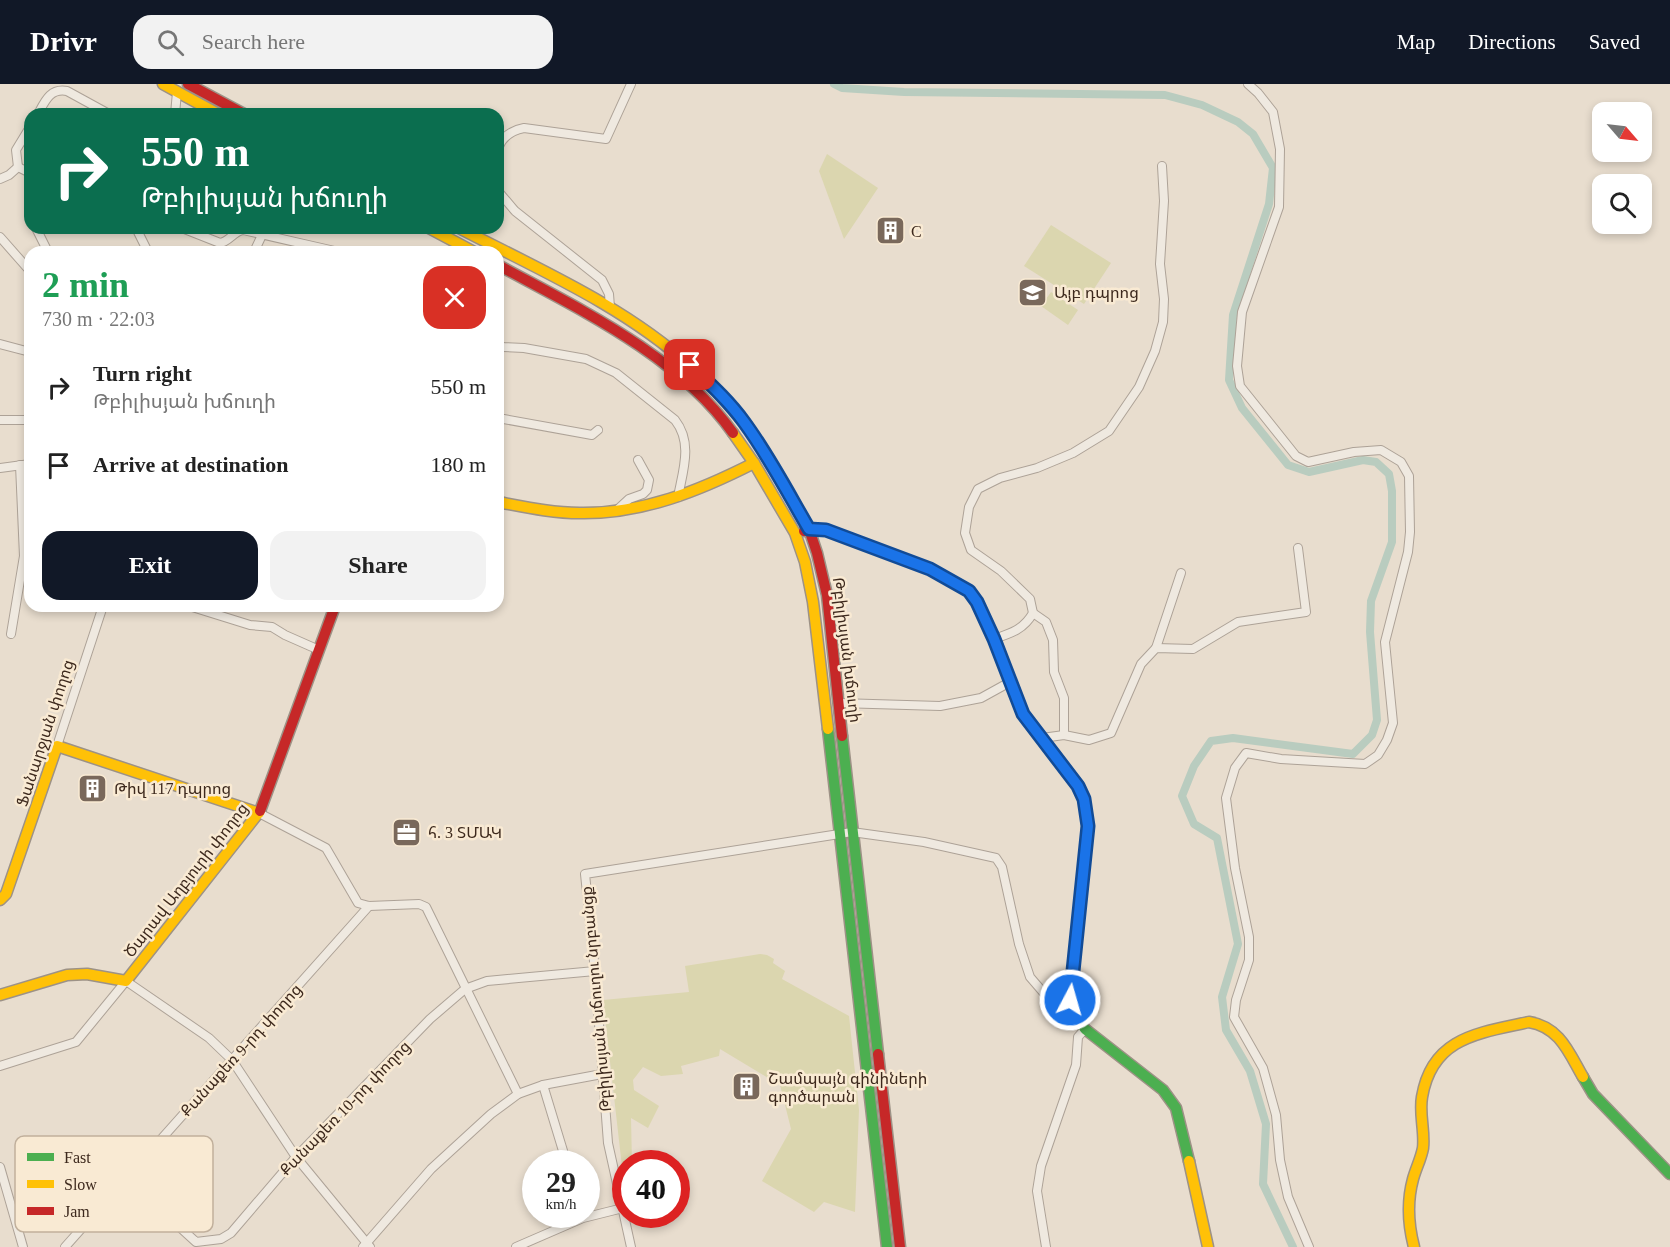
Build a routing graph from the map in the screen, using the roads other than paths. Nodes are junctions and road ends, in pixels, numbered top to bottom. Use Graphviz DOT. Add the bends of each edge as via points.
graph roads {
  1 [pos="163,84"];
  2 [pos="188,84"];
  3 [pos="631,84"];
  4 [pos="1248,84"];
  5 [pos="177,92"];
  6 [pos="41,108"];
  7 [pos="98,108"];
  8 [pos="176,108"];
  9 [pos="207,108"];
  10 [pos="233,108"];
  11 [pos="24,137"];
  12 [pos="504,139"];
  13 [pos="1162,166"];
  14 [pos="18,167"];
  15 [pos="24,170"];
  16 [pos="0,179"];
  17 [pos="504,198"];
  18 [pos="197,234"];
  19 [pos="236,234"];
  20 [pos="258,234"];
  21 [pos="440,234"];
  22 [pos="470,234"];
  23 [pos="262,235"];
  24 [pos="0,237"];
  25 [pos="257,246"];
  26 [pos="312,246"];
  27 [pos="463,246"];
  28 [pos="493,246"];
  29 [pos="504,252"];
  30 [pos="24,264"];
  31 [pos="504,268"];
  32 [pos="610,307"];
  33 [pos="0,344"];
  34 [pos="504,347"];
  35 [pos="24,350"];
  36 [pos="504,419"];
  37 [pos="0,420"];
  38 [pos="24,420"];
  39 [pos="598,430"];
  40 [pos="638,460"];
  41 [pos="754,463"];
  42 [pos="20,465"];
  43 [pos="24,465"];
  44 [pos="0,468"];
  45 [pos="678,497"];
  46 [pos="504,503"];
  47 [pos="616,511"];
  48 [pos="24,518"];
  49 [pos="809,529"];
  50 [pos="795,533"];
  51 [pos="1298,548"];
  52 [pos="24,571"];
  53 [pos="1181,573"];
  54 [pos="101,612"];
  55 [pos="208,612"];
  56 [pos="333,612"];
  57 [pos="1033,613"];
  58 [pos="11,634"];
  59 [pos="994,639"];
  60 [pos="1156,648"];
  61 [pos="319,650"];
  62 [pos="1010,682"];
  63 [pos="839,703"];
  64 [pos="1064,735"];
  65 [pos="1042,738"];
  66 [pos="57,746"];
  67 [pos="260,813"];
  68 [pos="852,832"];
  69 [pos="839,833"];
  70 [pos="0,900"];
  71 [pos="369,906"];
  72 [pos="595,971"];
  73 [pos="126,981"];
  74 [pos="465,989"];
  75 [pos="0,995"];
  76 [pos="1076,1016"];
  77 [pos="1085,1029"];
  78 [pos="232,1059"];
  79 [pos="0,1066"];
  80 [pos="602,1074"];
  81 [pos="543,1085"];
  82 [pos="518,1094"];
  83 [pos="165,1136"];
  84 [pos="563,1150"];
  85 [pos="296,1157"];
  86 [pos="612,1160"];
  87 [pos="0,1167"];
  88 [pos="1670,1174"];
  89 [pos="15,1219"];
  90 [pos="556,1228"];
  91 [pos="627,1228"];
  92 [pos="19,1232"];
  93 [pos="79,1232"];
  94 [pos="185,1232"];
  95 [pos="366,1246"];
  96 [pos="23,1247"];
  97 [pos="65,1247"];
  98 [pos="516,1247"];
  99 [pos="631,1247"];
  100 [pos="887,1247"];
  101 [pos="900,1247"];
  102 [pos="1046,1247"];
  103 [pos="1208,1247"];
  104 [pos="1309,1247"];
  105 [pos="1414,1247"];
  1 -- 5 [label="street"];
  2 -- 10 [label="street"];
  3 -- 12 [label="street" via="606,139 524,128 514,130"];
  4 -- 104 [label="street" via="1273,112 1280,149 1279,207 1242,312 1237,366 1240,386 1296,456 1308,462 1381,450 1401,462 1409,476 1408,552 1385,642 1393,723 1387,740 1378,755 1365,765 1246,753 1235,768 1226,798 1250,960 1234,1017 1263,1068 1276,1115 1288,1197"];
  5 -- 8 [label="street"];
  5 -- 9 [label="street"];
  6 -- 7 [label="street" via="48,96 60,90"];
  11 -- 14 [label="street" via="16,150"];
  13 -- 57 [label="street" via="1163,322 1139,387 1109,431 1073,453 978,489 969,507 965,533 971,550 1030,598"];
  14 -- 15 [label="street"];
  14 -- 16 [label="street"];
  17 -- 32 [label="street" via="602,280"];
  18 -- 19 [label="street" via="224,243"];
  20 -- 23 [label="street"];
  21 -- 27 [label="street"];
  22 -- 28 [label="street, Թբիլիսյան խճուղի"];
  23 -- 25 [label="street"];
  23 -- 26 [label="street"];
  24 -- 30 [label="street"];
  29 -- 32 [label="street, Թբիլիսյան խճուղի"];
  31 -- 41 [label="street, Թբիլիսյան խճուղի" via="619,331 648,352 705,400"];
  32 -- 49 [label="street, Թբիլիսյան խճուղի" via="657,339 717,390 768,456"];
  33 -- 35 [label="street"];
  34 -- 45 [label="street" via="586,359 616,373 675,420 686,440"];
  36 -- 39 [label="street" via="592,435"];
  37 -- 38 [label="street"];
  40 -- 47 [label="street" via="649,480 647,490 629,498"];
  41 -- 45 [label="street"];
  41 -- 50 [label="street, Թբիլիսյան խճուղի"];
  42 -- 43 [label="street"];
  42 -- 44 [label="street"];
  42 -- 48 [label="street"];
  45 -- 47 [label="street"];
  46 -- 47 [label="street" via="588,513"];
  49 -- 50 [label="street"];
  49 -- 59 [label="street" via="826,530 955,581 977,602"];
  49 -- 63 [label="street, Թբիլիսյան խճուղի" via="827,595"];
  50 -- 69 [label="street, Թբիլիսյան խճուղի" via="813,602"];
  51 -- 60 [label="street" via="1306,612 1238,622 1193,649"];
  52 -- 58 [label="street"];
  53 -- 60 [label="street"];
  54 -- 66 [label="street, Ֆանարջյան փողոց"];
  55 -- 61 [label="street" via="250,625 272,627"];
  56 -- 61 [label="street, Ծարավ Աղբյուրի փողոց"];
  57 -- 59 [label="street" via="1016,632"];
  57 -- 64 [label="street" via="1046,622 1053,640 1054,672 1064,698"];
  59 -- 62 [label="street"];
  60 -- 64 [label="street" via="1141,664 1111,733 1089,740"];
  61 -- 67 [label="street, Ծարավ Աղբյուրի փողոց"];
  62 -- 63 [label="street" via="981,698 940,706"];
  62 -- 65 [label="street" via="1023,714"];
  63 -- 68 [label="street, Թբիլիսյան խճուղի"];
  64 -- 65 [label="street"];
  65 -- 76 [label="street" via="1078,786 1087,813 1070,1000"];
  66 -- 67 [label="street"];
  66 -- 70 [label="street, Ֆանարջյան փողոց" via="6,894"];
  67 -- 71 [label="street" via="326,848 356,901"];
  67 -- 73 [label="street, Ծարավ Աղբյուրի փողոց"];
  68 -- 69 [label="street, Թբիլիսյան խճուղու նրբանցք"];
  68 -- 76 [label="street, Թբիլիսյան խճուղու նրբանցք" via="996,858 1002,867 1030,977 1061,1013"];
  68 -- 101 [label="street, Թբիլիսյան խճուղի"];
  69 -- 72 [label="street, Թբիլիսյան խճուղու նրբանցք" via="585,874"];
  69 -- 100 [label="street, Թբիլիսյան խճուղի"];
  71 -- 74 [label="street" via="426,907"];
  71 -- 78 [label="street, Քանաքեռ 9-րդ փողոց"];
  72 -- 74 [label="street, Քանաքեռ 10-րդ փողոց" via="487,981"];
  72 -- 80 [label="street, Թբիլիսյան խճուղու նրբանցք"];
  73 -- 75 [label="street, Ծարավ Աղբյուրի փողոց" via="87,974 67,975"];
  73 -- 78 [label="street" via="209,1038"];
  73 -- 79 [label="street" via="76,1042"];
  74 -- 82 [label="street"];
  74 -- 85 [label="street, Քանաքեռ 10-րդ փողոց" via="430,1019"];
  76 -- 77 [label="street"];
  77 -- 102 [label="street" via="1078,1037 1076,1065 1041,1166 1037,1191"];
  77 -- 103 [label="street" via="1163,1090 1176,1108"];
  78 -- 83 [label="street, Քանաքեռ 9-րդ փողոց"];
  78 -- 85 [label="street"];
  80 -- 81 [label="street"];
  80 -- 86 [label="street, Թբիլիսյան խճուղու նրբանցք"];
  81 -- 82 [label="street"];
  81 -- 84 [label="street"];
  82 -- 95 [label="street" via="431,1169"];
  85 -- 94 [label="street, Քանաքեռ 10-րդ փողոց" via="231,1233 210,1242 196,1242"];
  85 -- 95 [label="street"];
  87 -- 89 [label="street"];
  88 -- 105 [label="street" via="1593,1094 1554,1031 1529,1022 1461,1038 1437,1060 1422,1099 1423,1145 1409,1201"];
  90 -- 98 [label="street"];
  91 -- 99 [label="street, Թբիլիսյան խճուղու նրբանցք"];
  92 -- 96 [label="street"];
  93 -- 97 [label="street, Քանաքեռ 9-րդ փողոց"];
}
